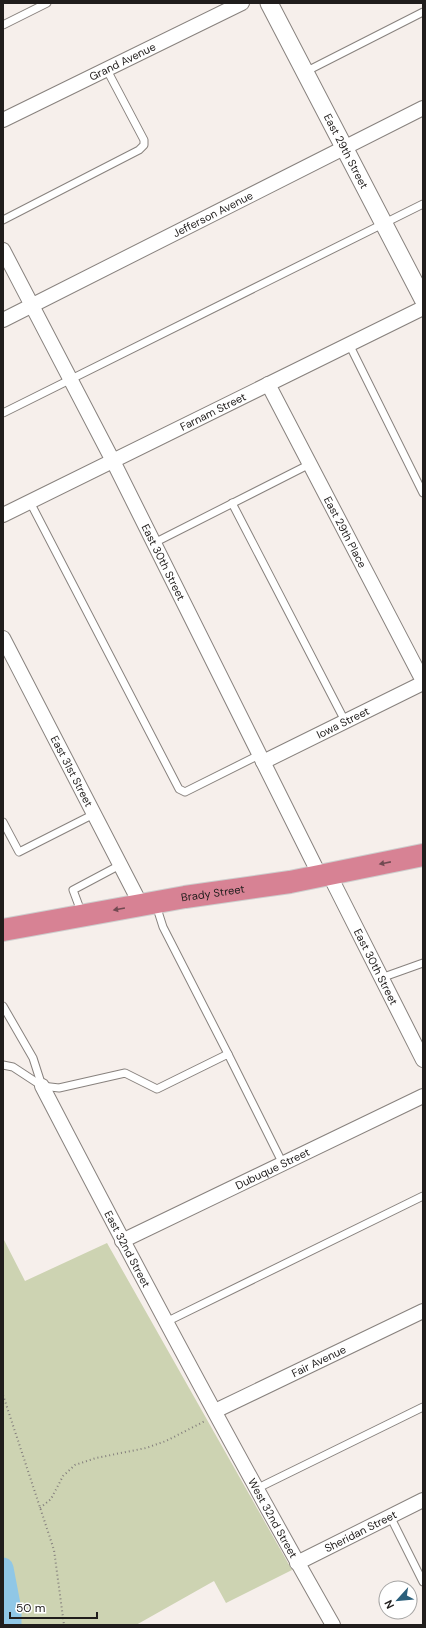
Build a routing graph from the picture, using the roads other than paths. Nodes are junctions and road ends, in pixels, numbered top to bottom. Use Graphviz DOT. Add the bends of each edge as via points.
graph roads {
  1 [pos="47,3"];
  2 [pos="242,3"];
  3 [pos="269,3"];
  4 [pos="423,12"];
  5 [pos="3,25"];
  6 [pos="107,70"];
  7 [pos="305,72"];
  8 [pos="423,108"];
  9 [pos="3,120"];
  10 [pos="344,147"];
  11 [pos="423,204"];
  12 [pos="3,220"];
  13 [pos="384,224"];
  14 [pos="3,250"];
  15 [pos="423,298"];
  16 [pos="32,305"];
  17 [pos="423,308"];
  18 [pos="3,320"];
  19 [pos="349,344"];
  20 [pos="71,379"];
  21 [pos="268,384"];
  22 [pos="3,413"];
  23 [pos="113,461"];
  24 [pos="310,464"];
  25 [pos="423,493"];
  26 [pos="30,502"];
  27 [pos="232,503"];
  28 [pos="3,515"];
  29 [pos="154,543"];
  30 [pos="3,638"];
  31 [pos="423,682"];
  32 [pos="345,722"];
  33 [pos="261,758"];
  34 [pos="94,814"];
  35 [pos="3,822"];
  36 [pos="423,856"];
  37 [pos="120,865"];
  38 [pos="324,875"];
  39 [pos="148,904"];
  40 [pos="82,916"];
  41 [pos="3,930"];
  42 [pos="423,963"];
  43 [pos="381,978"];
  44 [pos="3,1006"];
  45 [pos="228,1054"];
  46 [pos="423,1060"];
  47 [pos="3,1065"];
  48 [pos="42,1086"];
  49 [pos="423,1096"];
  50 [pos="283,1164"];
  51 [pos="423,1196"];
  52 [pos="122,1241"];
  53 [pos="423,1311"];
  54 [pos="166,1322"];
  55 [pos="423,1407"];
  56 [pos="216,1413"];
  57 [pos="256,1489"];
  58 [pos="423,1500"];
  59 [pos="390,1516"];
  60 [pos="297,1563"];
  61 [pos="423,1582"];
  62 [pos="333,1625"];
  1 -- 5 [label="lane"];
  2 -- 6 [label="street, Grand Avenue"];
  3 -- 7 [label="street, East 29th Street"];
  4 -- 7 [label="lane"];
  6 -- 9 [label="street, Grand Avenue"];
  6 -- 12 [label="lane" via="144,140 144,145 139,150"];
  7 -- 10 [label="street, East 29th Street"];
  8 -- 10 [label="street, Jefferson Avenue"];
  10 -- 13 [label="street, East 29th Street"];
  10 -- 16 [label="street, Jefferson Avenue"];
  11 -- 13 [label="lane"];
  13 -- 15 [label="street, East 29th Street"];
  13 -- 20 [label="lane"];
  14 -- 16 [label="street, East 30th Street"];
  16 -- 18 [label="street, Jefferson Avenue"];
  16 -- 20 [label="street, East 30th Street"];
  17 -- 19 [label="street, Farnam Street"];
  19 -- 21 [label="street, Farnam Street"];
  19 -- 25 [label="lane"];
  20 -- 22 [label="lane"];
  20 -- 23 [label="street, East 30th Street"];
  21 -- 23 [label="street, Farnam Street"];
  21 -- 24 [label="street, East 29th Place"];
  23 -- 26 [label="street, Farnam Street"];
  23 -- 29 [label="street, East 30th Street"];
  24 -- 27 [label="lane"];
  24 -- 31 [label="street, East 29th Place"];
  26 -- 28 [label="street, Farnam Street"];
  26 -- 33 [label="lane" via="179,789 185,792"];
  27 -- 29 [label="lane"];
  27 -- 32 [label="lane"];
  29 -- 33 [label="street, East 30th Street"];
  30 -- 34 [label="street, East 31st Street"];
  31 -- 32 [label="street, Iowa Street"];
  32 -- 33 [label="street, Iowa Street"];
  33 -- 38 [label="street, East 30th Street"];
  34 -- 35 [label="lane" via="19,852"];
  34 -- 37 [label="street, East 31st Street"];
  36 -- 38 [label="highway, Brady Street, one-way"];
  37 -- 39 [label="street, East 31st Street"];
  37 -- 40 [label="lane" via="74,890"];
  38 -- 39 [label="highway, Brady Street"];
  38 -- 43 [label="street, East 30th Street"];
  39 -- 40 [label="highway, Brady Street, one-way"];
  39 -- 45 [label="lane" via="163,927"];
  40 -- 41 [label="highway, Brady Street"];
  42 -- 43 [label="lane"];
  43 -- 46 [label="street, East 30th Street"];
  44 -- 48 [label="lane" via="33,1058"];
  45 -- 48 [label="lane" via="157,1089 125,1073 59,1088"];
  45 -- 50 [label="lane"];
  47 -- 48 [label="lane" via="13,1066"];
  48 -- 52 [label="street, East 32nd Street"];
  49 -- 50 [label="street, Dubuque Street"];
  50 -- 52 [label="street, Dubuque Street"];
  51 -- 54 [label="lane"];
  52 -- 54 [label="street, East 32nd Street"];
  53 -- 56 [label="street, Fair Avenue"];
  54 -- 56 [label="street, East 32nd Street"];
  55 -- 57 [label="lane"];
  56 -- 57 [label="street, West 32nd Street"];
  57 -- 60 [label="street, West 32nd Street"];
  58 -- 59 [label="street, Sheridan Street"];
  59 -- 60 [label="street, Sheridan Street"];
  59 -- 61 [label="lane"];
  60 -- 62 [label="street, West 32nd Street"];
}
